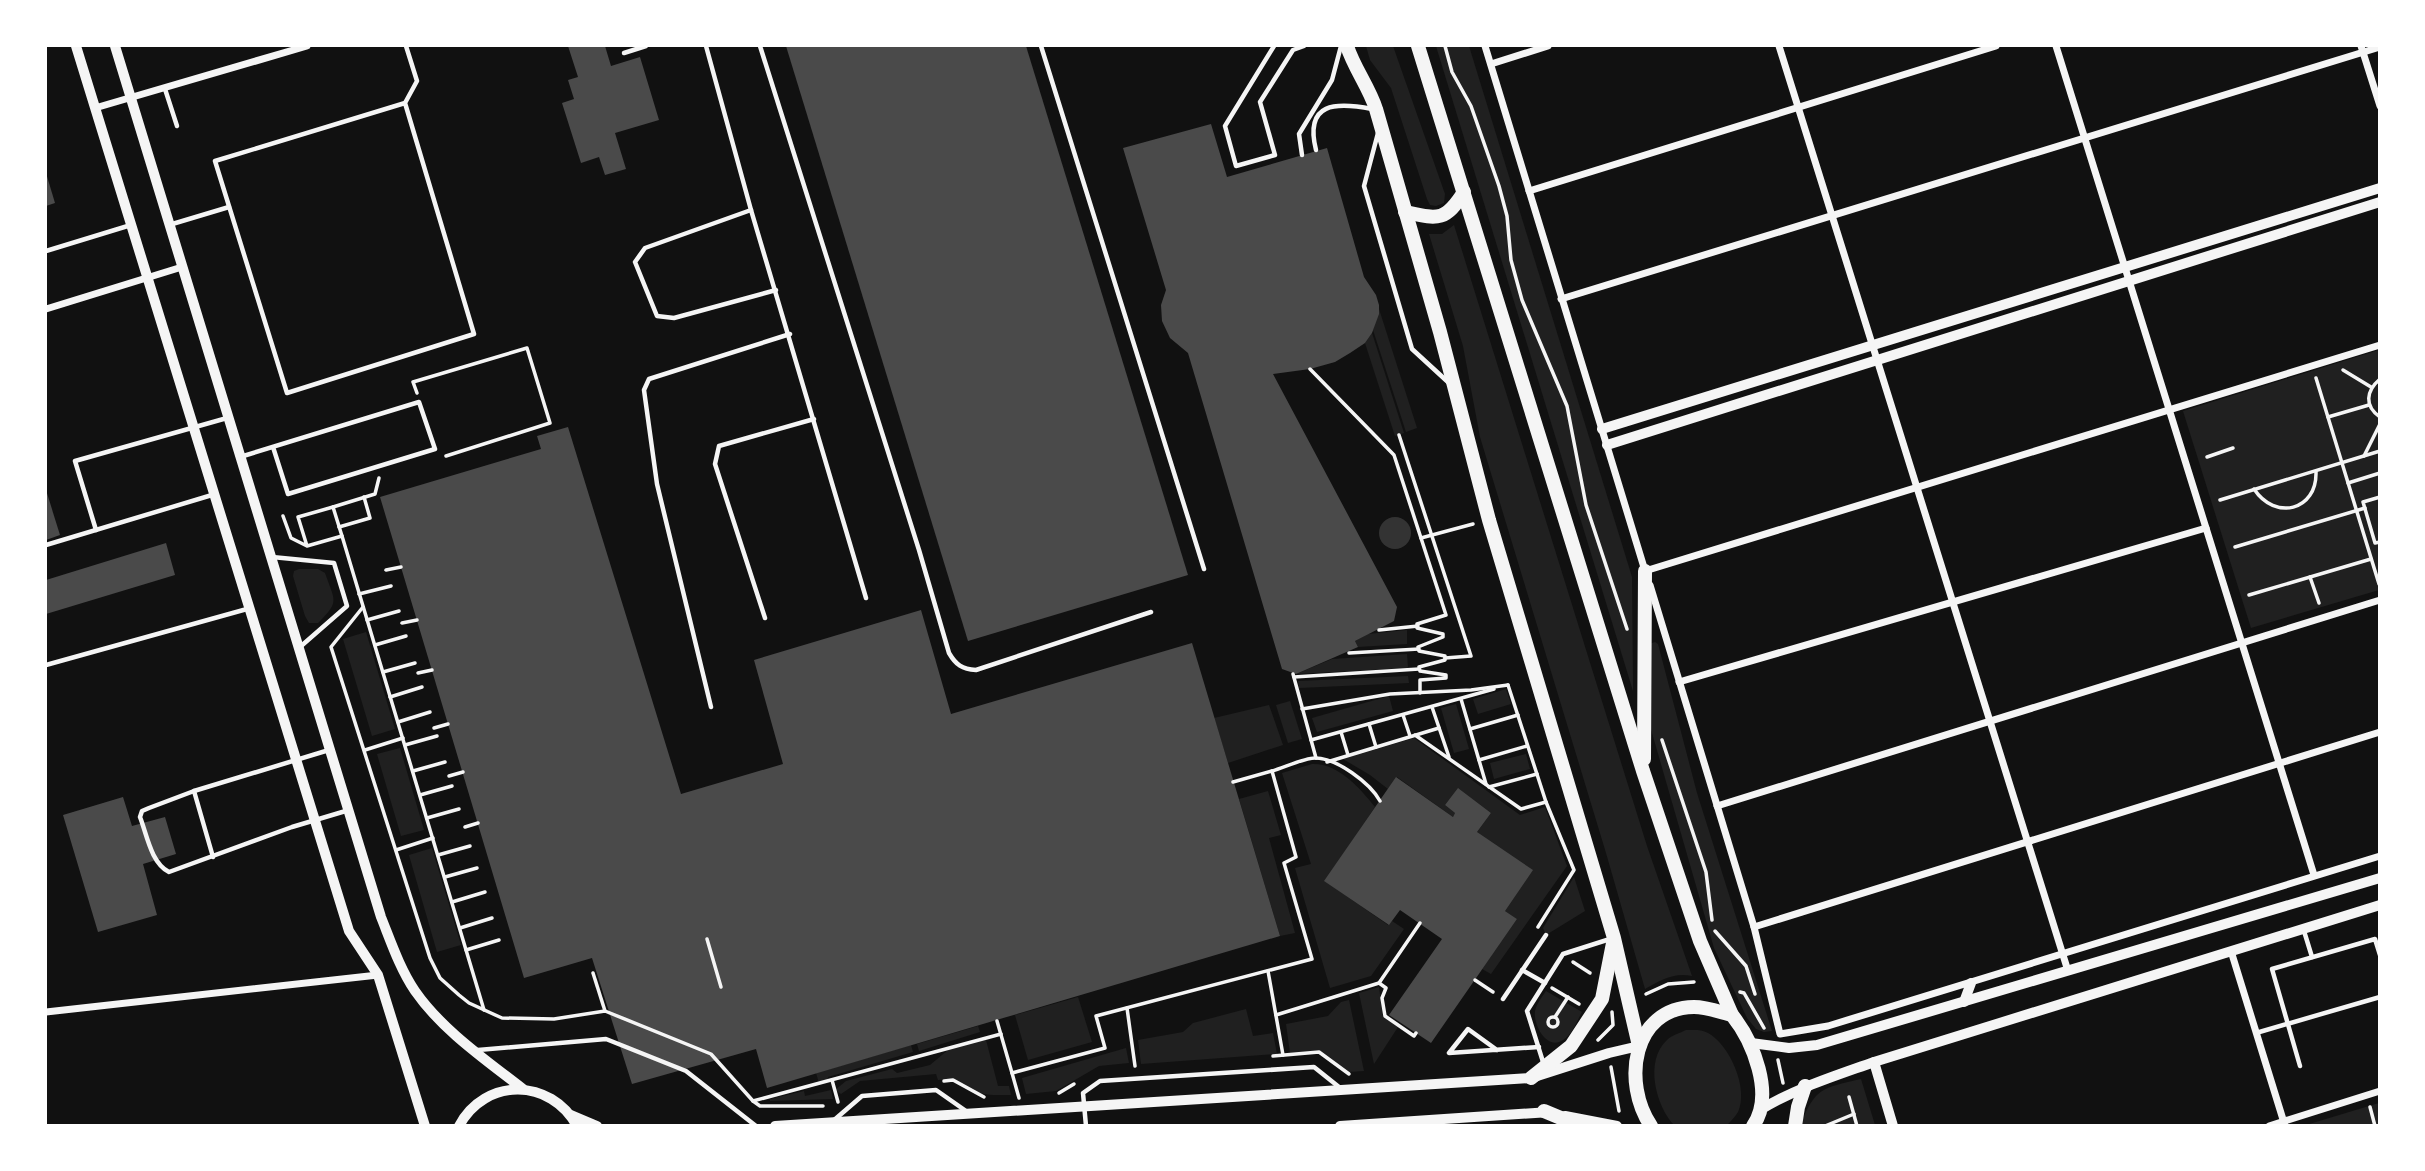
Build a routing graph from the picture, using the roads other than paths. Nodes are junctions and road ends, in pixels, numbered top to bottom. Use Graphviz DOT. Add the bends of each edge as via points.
graph roads {
  1 [pos="76,46"];
  2 [pos="115,46"];
  3 [pos="307,46"];
  4 [pos="406,46"];
  5 [pos="646,46"];
  6 [pos="706,46"];
  7 [pos="760,46"];
  8 [pos="1041,46"];
  9 [pos="1274,46"];
  10 [pos="1304,46"];
  11 [pos="1341,46"];
  12 [pos="1347,46"];
  13 [pos="1418,46"];
  14 [pos="1485,46"];
  15 [pos="1548,46"];
  16 [pos="1779,46"];
  17 [pos="1996,46"];
  18 [pos="2056,46"];
  19 [pos="2379,47"];
  20 [pos="2362,49"];
  21 [pos="624,53"];
  22 [pos="1490,64"];
  23 [pos="165,89"];
  24 [pos="131,99"];
  25 [pos="405,103"];
  26 [pos="2379,106"];
  27 [pos="1798,107"];
  28 [pos="95,108"];
  29 [pos="1376,109"];
  30 [pos="177,126"];
  31 [pos="1381,126"];
  32 [pos="2085,139"];
  33 [pos="1316,150"];
  34 [pos="1302,155"];
  35 [pos="2379,188"];
  36 [pos="1529,191"];
  37 [pos="1464,192"];
  38 [pos="2379,202"];
  39 [pos="229,206"];
  40 [pos="751,210"];
  41 [pos="1405,212"];
  42 [pos="1832,215"];
  43 [pos="131,225"];
  44 [pos="169,225"];
  45 [pos="46,251"];
  46 [pos="182,267"];
  47 [pos="2123,267"];
  48 [pos="147,277"];
  49 [pos="2127,281"];
  50 [pos="776,290"];
  51 [pos="1562,299"];
  52 [pos="46,309"];
  53 [pos="790,334"];
  54 [pos="1872,345"];
  55 [pos="2379,345"];
  56 [pos="1878,361"];
  57 [pos="1454,388"];
  58 [pos="2169,409"];
  59 [pos="228,418"];
  60 [pos="814,419"];
  61 [pos="194,428"];
  62 [pos="1602,429"];
  63 [pos="1607,445"];
  64 [pos="273,447"];
  65 [pos="240,457"];
  66 [pos="1917,487"];
  67 [pos="214,494"];
  68 [pos="2206,528"];
  69 [pos="96,530"];
  70 [pos="46,545"];
  71 [pos="271,557"];
  72 [pos="1204,569"];
  73 [pos="1645,571"];
  74 [pos="866,598"];
  75 [pos="2379,600"];
  76 [pos="1953,602"];
  77 [pos="250,608"];
  78 [pos="1151,612"];
  79 [pos="765,618"];
  80 [pos="2242,643"];
  81 [pos="299,648"];
  82 [pos="46,665"];
  83 [pos="1679,682"];
  84 [pos="711,707"];
  85 [pos="1990,722"];
  86 [pos="2379,732"];
  87 [pos="330,750"];
  88 [pos="296,760"];
  89 [pos="2279,763"];
  90 [pos="1643,771"];
  91 [pos="194,791"];
  92 [pos="1717,806"];
  93 [pos="349,810"];
  94 [pos="315,820"];
  95 [pos="2027,842"];
  96 [pos="2379,856"];
  97 [pos="213,857"];
  98 [pos="2314,875"];
  99 [pos="2379,878"];
  100 [pos="2379,905"];
  101 [pos="1754,927"];
  102 [pos="2304,928"];
  103 [pos="1546,935"];
  104 [pos="1614,938"];
  105 [pos="2231,951"];
  106 [pos="2062,954"];
  107 [pos="2379,955"];
  108 [pos="2312,957"];
  109 [pos="1522,970"];
  110 [pos="2068,971"];
  111 [pos="378,975"];
  112 [pos="1971,982"];
  113 [pos="1545,983"];
  114 [pos="2379,997"];
  115 [pos="1503,999"];
  116 [pos="1964,1002"];
  117 [pos="46,1012"];
  118 [pos="1732,1015"];
  119 [pos="2288,1024"];
  120 [pos="2256,1033"];
  121 [pos="1751,1043"];
  122 [pos="1639,1046"];
  123 [pos="1539,1047"];
  124 [pos="474,1050"];
  125 [pos="1497,1050"];
  126 [pos="1874,1062"];
  127 [pos="2300,1066"];
  128 [pos="1545,1067"];
  129 [pos="1531,1078"];
  130 [pos="1805,1086"];
  131 [pos="523,1089"];
  132 [pos="1342,1090"];
  133 [pos="2379,1091"];
  134 [pos="1084,1106"];
  135 [pos="1544,1111"];
  136 [pos="970,1113"];
  137 [pos="1758,1119"];
  138 [pos="574,1120"];
  139 [pos="832,1122"];
  140 [pos="2284,1123"];
  141 [pos="425,1125"];
  142 [pos="459,1125"];
  143 [pos="597,1125"];
  144 [pos="756,1125"];
  145 [pos="775,1125"];
  146 [pos="1086,1125"];
  147 [pos="1339,1125"];
  148 [pos="1350,1125"];
  149 [pos="1580,1125"];
  150 [pos="1617,1125"];
  151 [pos="1651,1125"];
  152 [pos="1795,1125"];
  153 [pos="1893,1125"];
  154 [pos="2269,1125"];
  1 -- 28 [label="street"];
  2 -- 24 [label="street"];
  3 -- 23 [label="street"];
  4 -- 25 [label="lane" via="417,81"];
  5 -- 21 [label="lane"];
  6 -- 40 [label="lane"];
  7 -- 78 [label="lane" via="954,662 976,670"];
  8 -- 72 [label="lane"];
  9 -- 10 [label="lane" via="1225,126 1236,166 1275,155 1259,102 1293,50"];
  11 -- 34 [label="lane" via="1332,79 1299,134"];
  12 -- 29 [label="main road"];
  13 -- 37 [label="main road"];
  14 -- 22 [label="street"];
  15 -- 22 [label="street"];
  16 -- 27 [label="street"];
  17 -- 27 [label="street"];
  18 -- 32 [label="street"];
  19 -- 20 [label="street"];
  20 -- 26 [label="street"];
  20 -- 32 [label="street"];
  22 -- 36 [label="street"];
  23 -- 24 [label="street"];
  23 -- 30 [label="lane"];
  24 -- 28 [label="street"];
  24 -- 44 [label="street"];
  25 -- 39 [label="lane" via="215,161"];
  25 -- 39 [label="lane" via="474,334 286,393"];
  27 -- 36 [label="street"];
  27 -- 42 [label="street"];
  28 -- 43 [label="street"];
  29 -- 31 [label="main road"];
  29 -- 33 [label="lane" via="1340,104 1326,108 1314,126"];
  31 -- 41 [label="main road"];
  31 -- 57 [label="lane" via="1364,186 1412,349"];
  32 -- 42 [label="street"];
  32 -- 47 [label="street"];
  35 -- 47 [label="street"];
  36 -- 51 [label="street"];
  37 -- 41 [label="main road" via="1447,215 1436,218"];
  37 -- 90 [label="main road"];
  38 -- 49 [label="street"];
  39 -- 44 [label="lane"];
  40 -- 50 [label="lane"];
  40 -- 50 [label="lane" via="645,248 635,262 657,316 674,318"];
  41 -- 57 [label="main road"];
  42 -- 51 [label="street"];
  42 -- 54 [label="street"];
  43 -- 45 [label="lane"];
  43 -- 48 [label="street"];
  44 -- 46 [label="street"];
  46 -- 48 [label="street"];
  46 -- 59 [label="street"];
  47 -- 49 [label="street"];
  47 -- 54 [label="street"];
  48 -- 52 [label="street"];
  48 -- 61 [label="street"];
  49 -- 56 [label="street"];
  49 -- 58 [label="street"];
  50 -- 53 [label="lane"];
  51 -- 62 [label="street"];
  53 -- 60 [label="lane"];
  53 -- 84 [label="lane" via="649,379 644,390 657,484"];
  54 -- 56 [label="street"];
  54 -- 62 [label="street"];
  55 -- 58 [label="street"];
  56 -- 63 [label="street"];
  56 -- 66 [label="street"];
  57 -- 104 [label="main road"];
  58 -- 66 [label="street"];
  58 -- 68 [label="street"];
  59 -- 61 [label="lane"];
  59 -- 65 [label="street"];
  60 -- 74 [label="lane"];
  60 -- 79 [label="lane" via="719,446 715,464"];
  61 -- 67 [label="street"];
  61 -- 69 [label="lane" via="75,461"];
  62 -- 63 [label="street"];
  63 -- 73 [label="street"];
  64 -- 64 [label="lane" via="419,402 435,449 288,494"];
  64 -- 65 [label="lane"];
  65 -- 71 [label="street"];
  66 -- 73 [label="street"];
  66 -- 76 [label="street"];
  67 -- 69 [label="lane"];
  67 -- 77 [label="street"];
  68 -- 76 [label="street"];
  68 -- 80 [label="street"];
  69 -- 70 [label="lane"];
  71 -- 81 [label="street"];
  71 -- 81 [label="lane" via="334,563 347,606"];
  73 -- 83 [label="street"];
  73 -- 90 [label="main road"];
  75 -- 80 [label="street"];
  76 -- 83 [label="street"];
  76 -- 85 [label="street"];
  77 -- 82 [label="lane"];
  77 -- 88 [label="street"];
  80 -- 85 [label="street"];
  80 -- 89 [label="street"];
  81 -- 87 [label="street"];
  83 -- 92 [label="street"];
  85 -- 92 [label="street"];
  85 -- 95 [label="street"];
  86 -- 89 [label="street"];
  87 -- 88 [label="lane"];
  87 -- 93 [label="street"];
  88 -- 91 [label="lane"];
  88 -- 94 [label="street"];
  89 -- 95 [label="street"];
  89 -- 98 [label="street"];
  90 -- 118 [label="main road" via="1700,942 1726,989"];
  91 -- 97 [label="lane"];
  91 -- 97 [label="lane" via="142,811 140,817 163,869 169,872"];
  92 -- 101 [label="street"];
  93 -- 94 [label="lane"];
  93 -- 124 [label="street" via="397,958 415,991"];
  94 -- 97 [label="lane"];
  94 -- 111 [label="street" via="349,931"];
  95 -- 101 [label="street"];
  95 -- 106 [label="street"];
  96 -- 98 [label="street"];
  98 -- 106 [label="street"];
  99 -- 110 [label="street"];
  100 -- 102 [label="street"];
  101 -- 112 [label="street" via="1780,1034 1828,1026"];
  102 -- 105 [label="street"];
  102 -- 108 [label="lane"];
  103 -- 109 [label="lane"];
  104 -- 113 [label="lane" via="1563,954"];
  104 -- 122 [label="main road"];
  104 -- 128 [label="main road" via="1601,999 1571,1046"];
  105 -- 120 [label="street"];
  105 -- 126 [label="street"];
  106 -- 110 [label="street"];
  106 -- 112 [label="street"];
  107 -- 108 [label="lane" via="2375,939"];
  108 -- 119 [label="lane" via="2272,969"];
  109 -- 113 [label="lane"];
  109 -- 115 [label="lane"];
  110 -- 116 [label="street"];
  111 -- 117 [label="street"];
  111 -- 141 [label="street"];
  112 -- 116 [label="street"];
  113 -- 123 [label="lane" via="1527,1011"];
  114 -- 119 [label="lane"];
  116 -- 121 [label="street" via="1817,1045 1789,1048"];
  118 -- 121 [label="main road"];
  118 -- 122 [label="main road" via="1693,1007 1677,1010 1649,1026"];
  119 -- 120 [label="lane"];
  119 -- 127 [label="lane"];
  120 -- 140 [label="street"];
  121 -- 137 [label="main road" via="1761,1087"];
  122 -- 129 [label="street"];
  122 -- 151 [label="main road" via="1637,1087"];
  123 -- 125 [label="lane"];
  123 -- 128 [label="lane"];
  124 -- 131 [label="street"];
  124 -- 144 [label="lane" via="606,1039 686,1071"];
  125 -- 125 [label="lane" via="1485,1051 1448,1053 1468,1030"];
  126 -- 130 [label="street"];
  126 -- 153 [label="street"];
  128 -- 129 [label="main road"];
  129 -- 132 [label="street"];
  130 -- 137 [label="street"];
  130 -- 152 [label="main road"];
  131 -- 138 [label="street" via="558,1102"];
  131 -- 142 [label="street" via="483,1099"];
  132 -- 134 [label="street"];
  132 -- 134 [label="lane" via="1314,1067 1100,1082 1083,1093"];
  133 -- 140 [label="street"];
  134 -- 136 [label="street"];
  134 -- 146 [label="lane"];
  135 -- 148 [label="street"];
  135 -- 149 [label="main road"];
  135 -- 150 [label="street"];
  136 -- 139 [label="street"];
  136 -- 139 [label="lane" via="936,1090 862,1096"];
  138 -- 143 [label="street"];
  139 -- 145 [label="street"];
  140 -- 154 [label="street"];
  147 -- 148 [label="street"];
}
